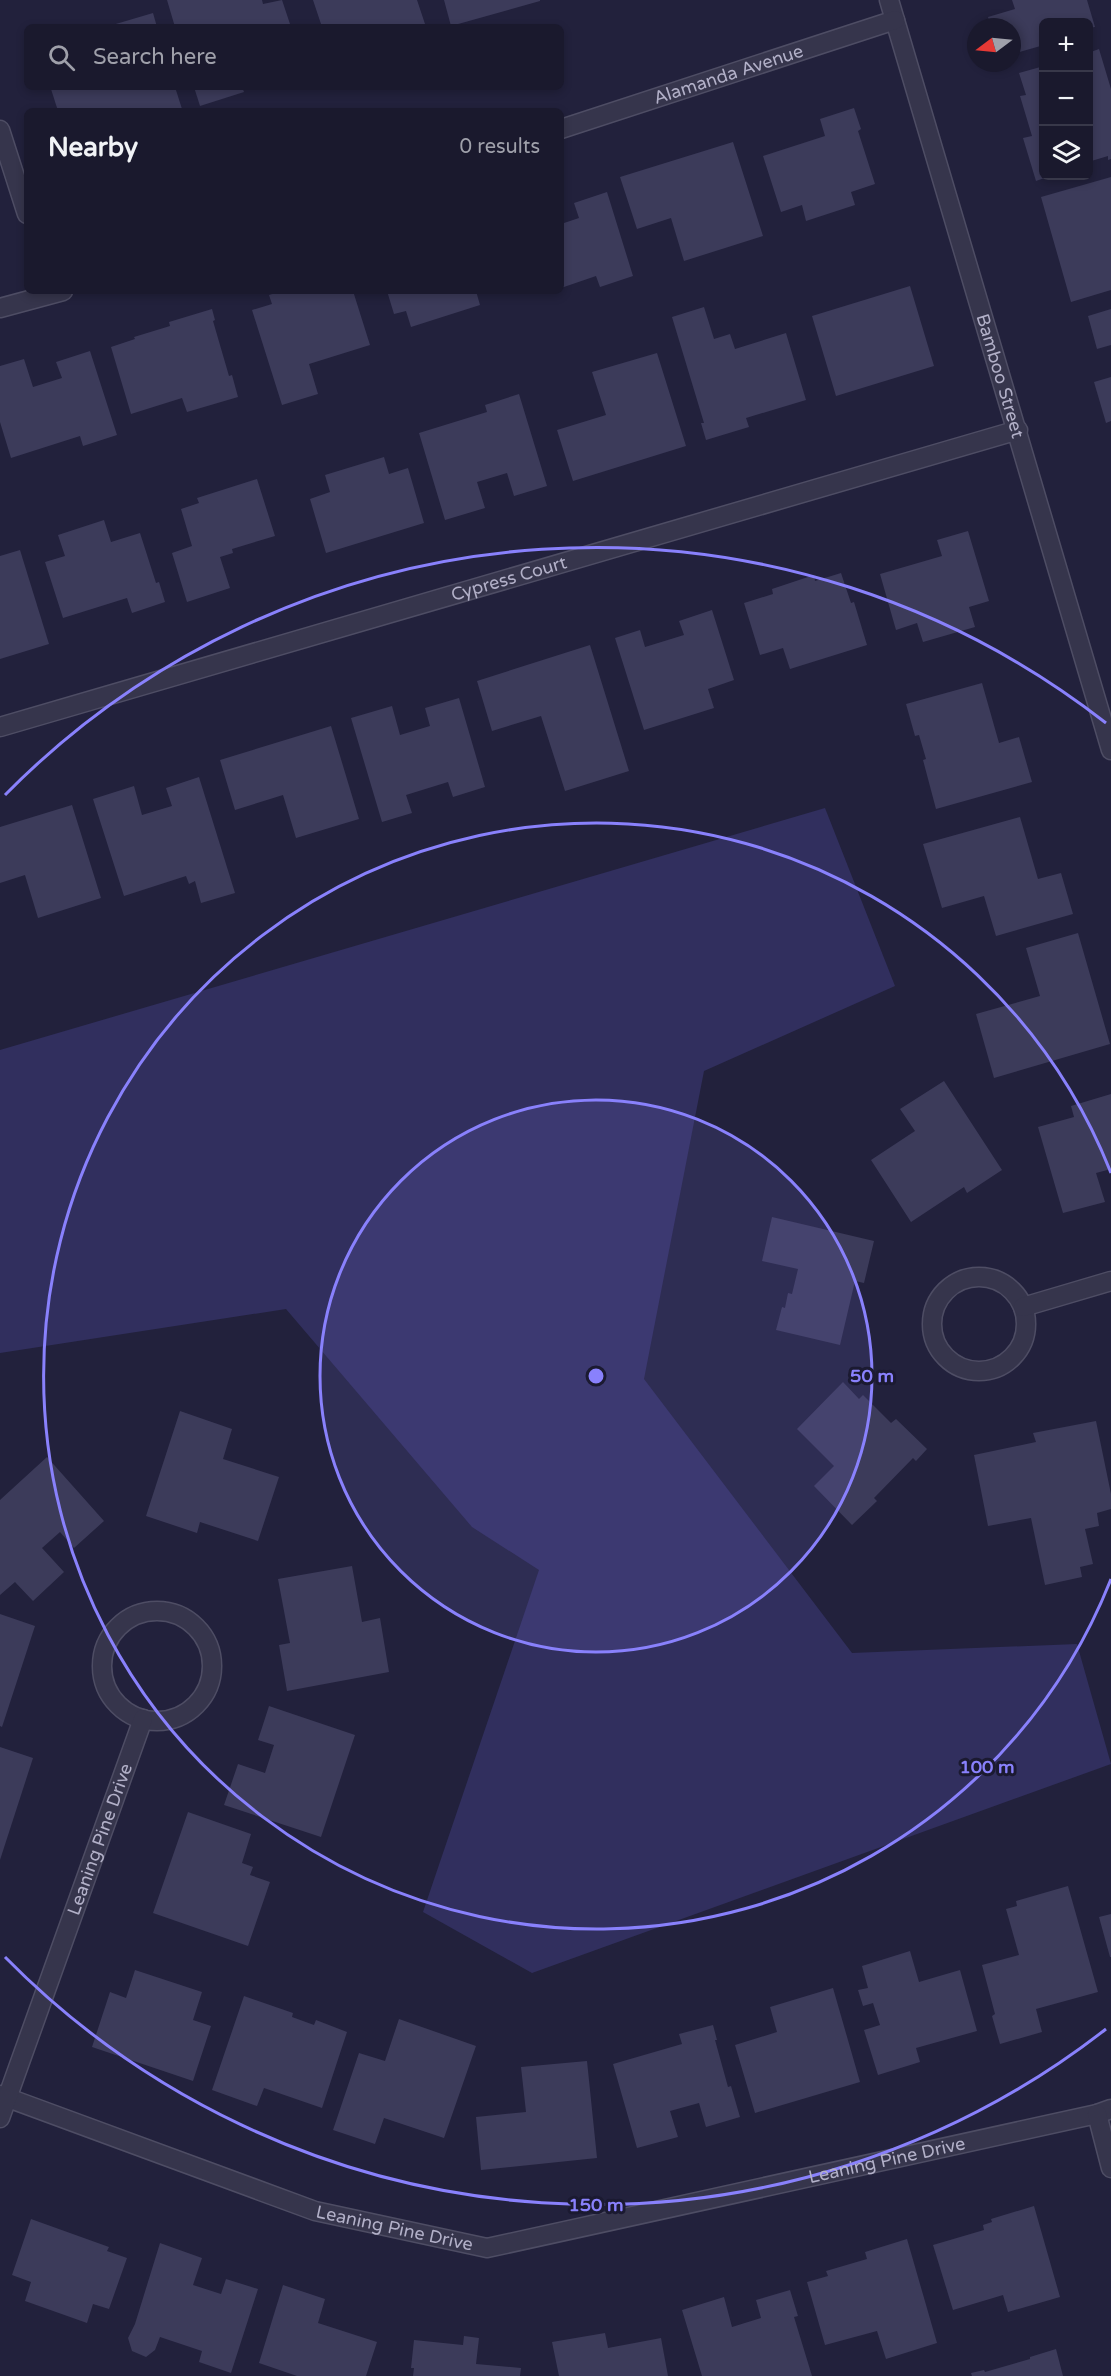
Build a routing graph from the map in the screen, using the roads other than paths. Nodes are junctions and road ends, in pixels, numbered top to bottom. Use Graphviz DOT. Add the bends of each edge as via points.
graph roads {
  1 [pos="889,0"];
  2 [pos="895,20"];
  3 [pos="564,128"];
  4 [pos="0,130"];
  5 [pos="24,205"];
  6 [pos="49,294"];
  7 [pos="0,308"];
  8 [pos="1018,430"];
  9 [pos="0,727"];
  10 [pos="1111,750"];
  11 [pos="1111,1281"];
  12 [pos="1023,1307"];
  13 [pos="143,1719"];
  14 [pos="3,2096"];
  15 [pos="1104,2112"];
  16 [pos="0,2118"];
  17 [pos="1111,2168"];
  1 -- 2 [label="street, Bamboo Street"];
  2 -- 3 [label="street, Alamanda Avenue"];
  2 -- 8 [label="street, Bamboo Street"];
  4 -- 5 [label="street"];
  6 -- 7 [label="street"];
  8 -- 9 [label="street, Cypress Court"];
  8 -- 10 [label="street, Bamboo Street"];
  11 -- 12 [label="street"];
  12 -- 12 [label="street" via="1006,1285 993,1278 964,1278 941,1294 933,1309 934,1341 943,1356 956,1366 971,1372 988,1371 1016,1355 1026,1324"];
  13 -- 13 [label="street" via="177,1718 203,1696 210,1680 212,1662 208,1645 199,1630 171,1612 153,1610 121,1623 104,1652 102,1670 114,1701"];
  13 -- 14 [label="street, Leaning Pine Drive"];
  14 -- 15 [label="street, Leaning Pine Drive" via="315,2211 487,2248"];
  14 -- 16 [label="street, Leaning Pine Drive"];
  15 -- 17 [label="street"];
}
